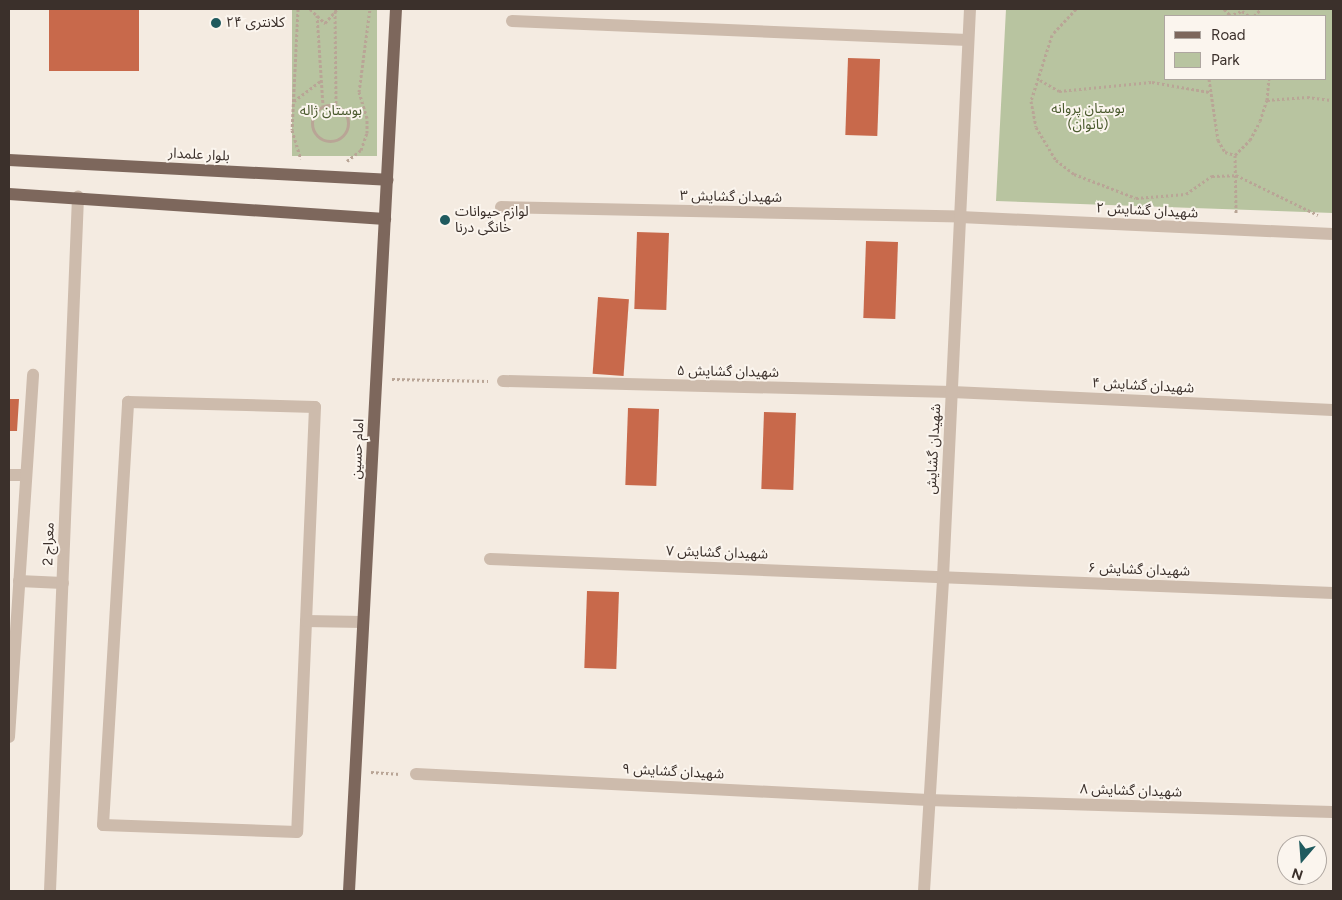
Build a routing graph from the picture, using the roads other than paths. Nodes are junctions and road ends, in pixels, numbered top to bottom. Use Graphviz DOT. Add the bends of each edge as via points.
graph roads {
  1 [pos="396,9"];
  2 [pos="970,9"];
  3 [pos="512,21"];
  4 [pos="968,40"];
  5 [pos="9,160"];
  6 [pos="387,180"];
  7 [pos="9,194"];
  8 [pos="78,197"];
  9 [pos="501,207"];
  10 [pos="960,217"];
  11 [pos="385,219"];
  12 [pos="1333,234"];
  13 [pos="33,375"];
  14 [pos="503,381"];
  15 [pos="952,392"];
  16 [pos="1333,410"];
  17 [pos="9,475"];
  18 [pos="26,475"];
  19 [pos="490,559"];
  20 [pos="943,577"];
  21 [pos="19,581"];
  22 [pos="62,583"];
  23 [pos="1333,593"];
  24 [pos="306,621"];
  25 [pos="363,622"];
  26 [pos="10,701"];
  27 [pos="9,737"];
  28 [pos="416,774"];
  29 [pos="928,800"];
  30 [pos="1333,812"];
  31 [pos="50,891"];
  32 [pos="349,891"];
  33 [pos="924,891"];
  1 -- 6 [label="main road, امام حسین"];
  2 -- 4 [label="street, شهیدان گشایش"];
  3 -- 4 [label="street"];
  4 -- 10 [label="street, شهیدان گشایش"];
  5 -- 6 [label="main road, بلوار علمدار"];
  6 -- 11 [label="main road, امام حسین"];
  7 -- 8 [label="main road"];
  8 -- 11 [label="main road"];
  8 -- 22 [label="street, معراج 2"];
  9 -- 10 [label="street, شهیدان گشایش ۳"];
  10 -- 12 [label="street, شهیدان گشایش ۲"];
  10 -- 15 [label="street, شهیدان گشایش"];
  11 -- 25 [label="main road, امام حسین"];
  13 -- 18 [label="street"];
  14 -- 15 [label="street, شهیدان گشایش ۵"];
  15 -- 16 [label="street, شهیدان گشایش ۴"];
  15 -- 20 [label="street, شهیدان گشایش"];
  17 -- 18 [label="street"];
  18 -- 21 [label="street"];
  19 -- 20 [label="street, شهیدان گشایش ۷"];
  20 -- 23 [label="street, شهیدان گشایش ۶"];
  20 -- 29 [label="street, شهیدان گشایش"];
  21 -- 22 [label="street"];
  21 -- 26 [label="street"];
  22 -- 31 [label="street, معراج 2"];
  24 -- 24 [label="street" via="297,832 103,825 128,402 315,407"];
  24 -- 25 [label="street"];
  25 -- 32 [label="main road, امام حسین"];
  26 -- 27 [label="street"];
  28 -- 29 [label="street, شهیدان گشایش ۹"];
  29 -- 30 [label="street, شهیدان گشایش ۸"];
  29 -- 33 [label="street, شهیدان گشایش"];
}
